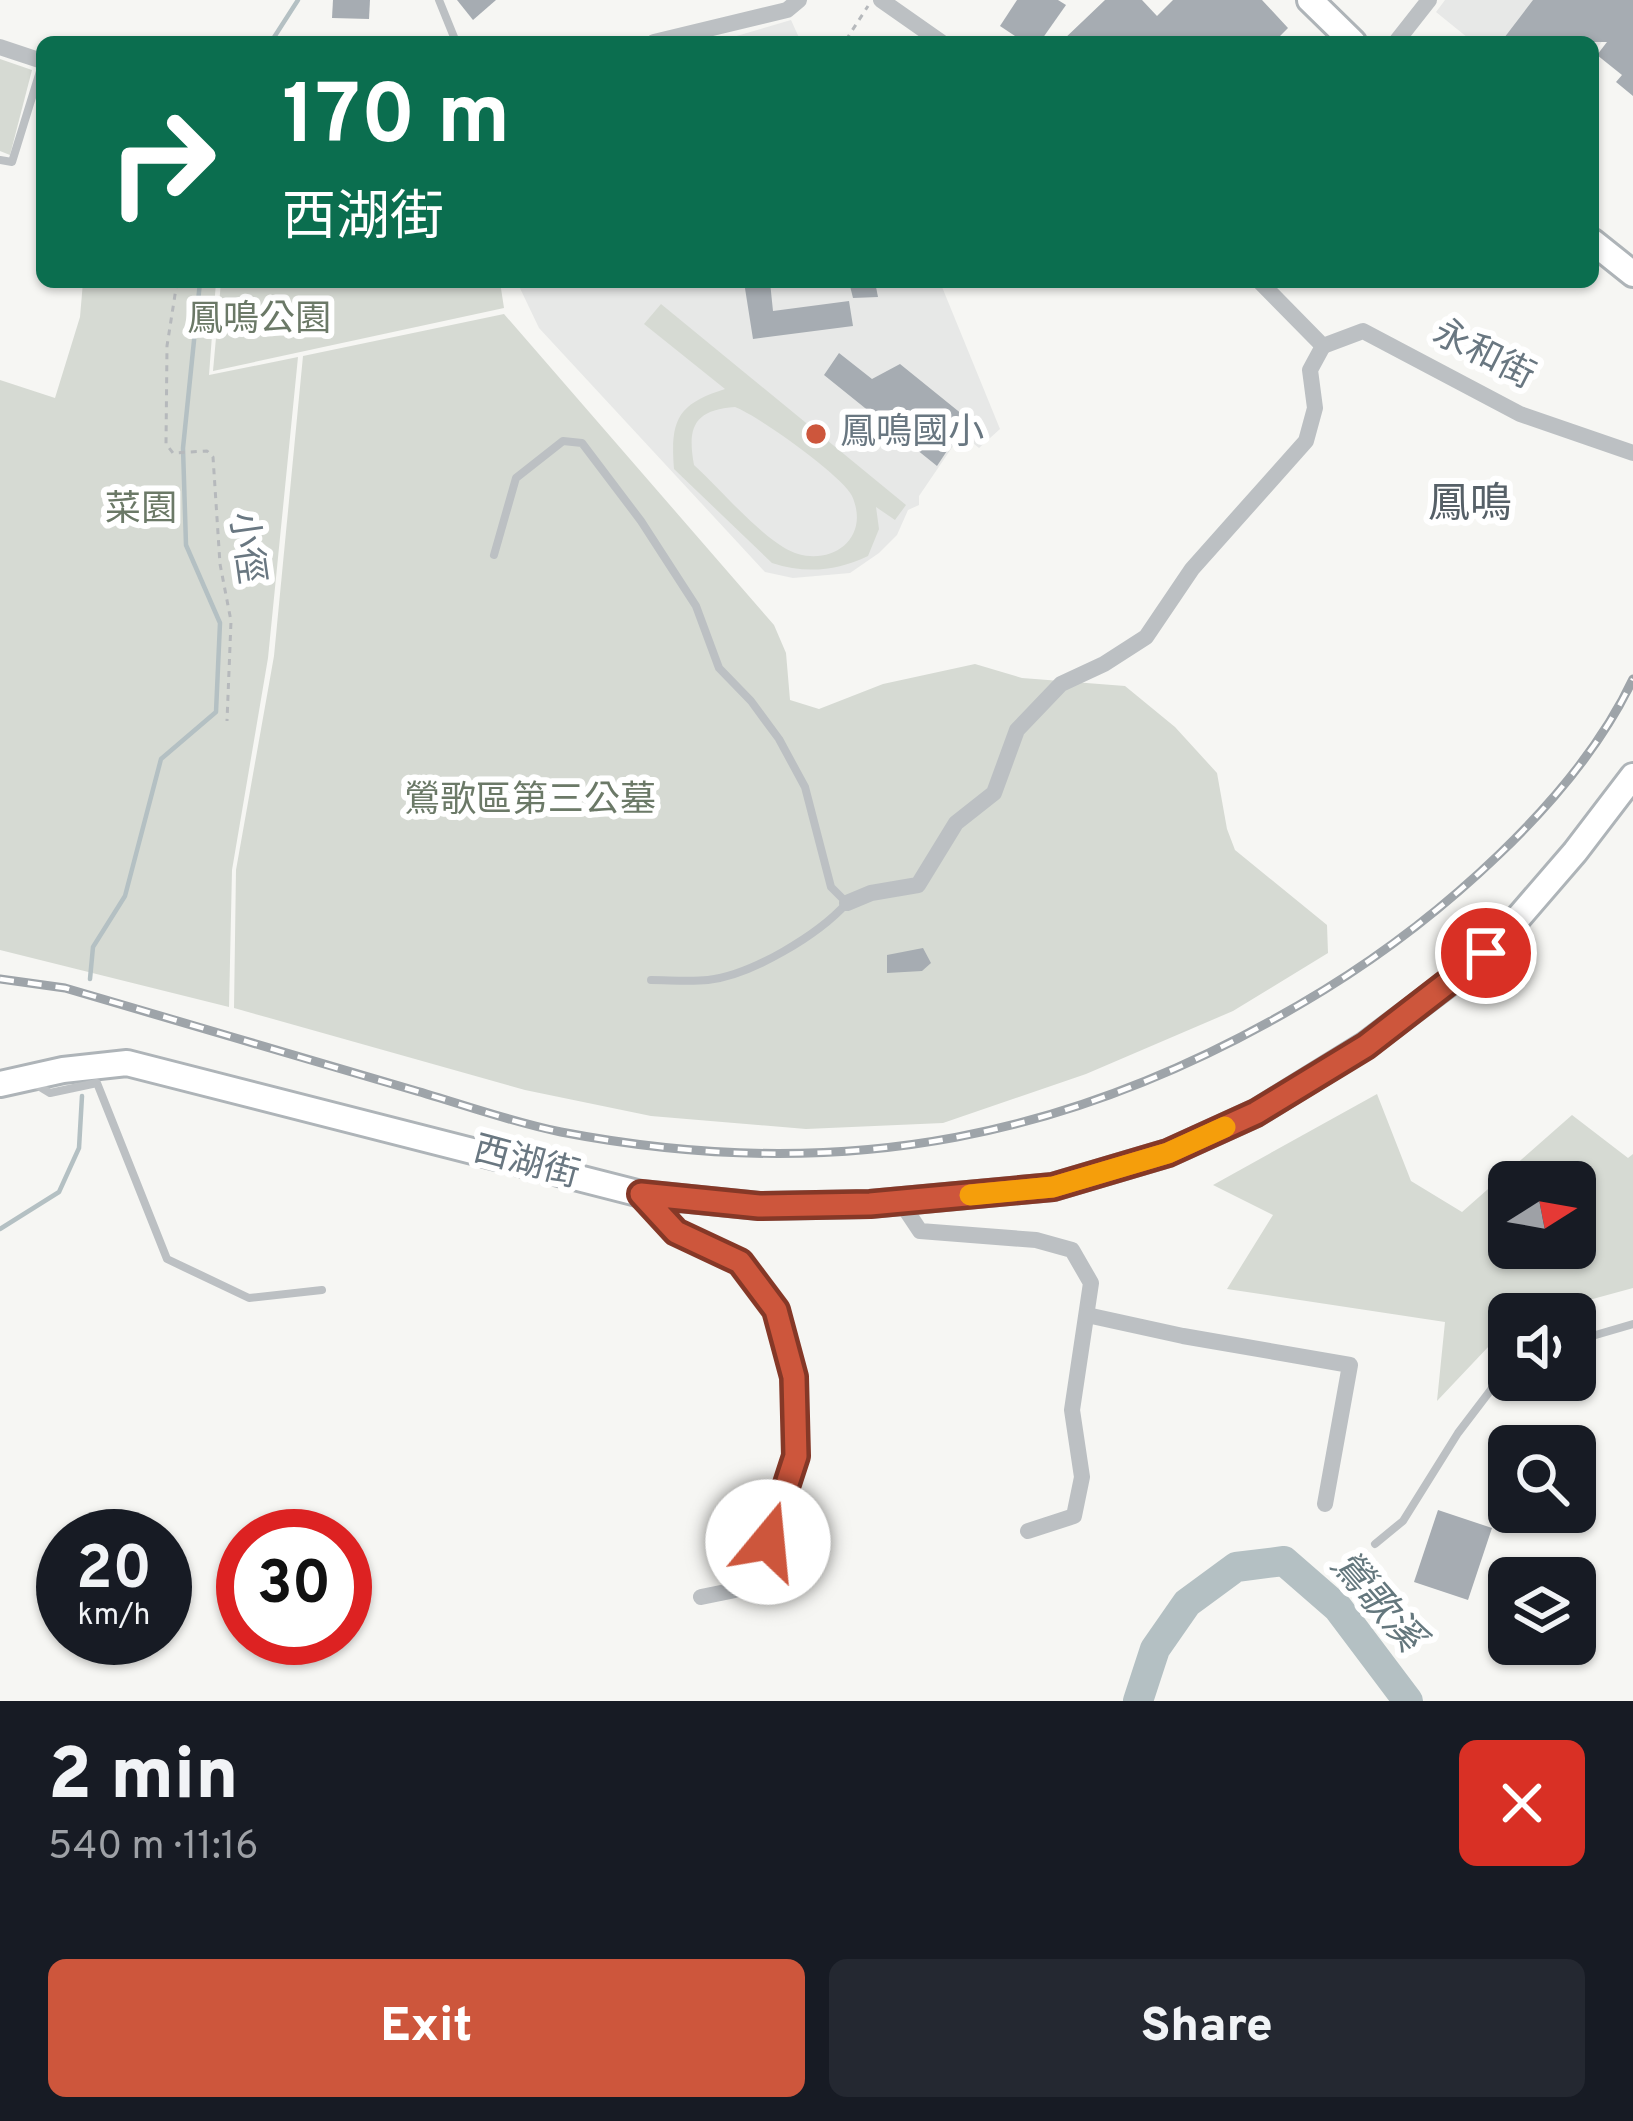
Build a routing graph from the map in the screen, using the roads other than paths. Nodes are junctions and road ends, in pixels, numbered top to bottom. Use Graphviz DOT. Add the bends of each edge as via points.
graph roads {
  1 [pos="439,0"];
  2 [pos="799,0"];
  3 [pos="881,0"];
  4 [pos="1310,0"];
  5 [pos="1429,0"];
  6 [pos="454,36"];
  7 [pos="679,36"];
  8 [pos="932,36"];
  9 [pos="1347,36"];
  10 [pos="1401,36"];
  11 [pos="0,47"];
  12 [pos="36,61"];
  13 [pos="36,83"];
  14 [pos="0,160"];
  15 [pos="1599,247"];
  16 [pos="1633,274"];
  17 [pos="1266,288"];
  18 [pos="1323,346"];
  19 [pos="1633,453"];
  20 [pos="494,555"];
  21 [pos="1633,776"];
  22 [pos="847,902"];
  23 [pos="651,980"];
  24 [pos="13,1081"];
  25 [pos="641,1194"];
  26 [pos="900,1201"];
  27 [pos="322,1290"];
  28 [pos="1087,1315"];
  29 [pos="1633,1324"];
  30 [pos="1596,1335"];
  31 [pos="1488,1393"];
  32 [pos="1325,1504"];
  33 [pos="1028,1531"];
  34 [pos="1375,1544"];
  35 [pos="701,1597"];
  1 -- 6 [label="lane"];
  2 -- 7 [label="street" via="787,10"];
  3 -- 8 [label="street"];
  4 -- 9 [label="street"];
  5 -- 10 [label="street"];
  11 -- 12 [label="street"];
  13 -- 14 [label="lane" via="13,162"];
  15 -- 16 [label="street"];
  17 -- 18 [label="street"];
  18 -- 19 [label="street, 永和街" via="1363,331 1520,414"];
  18 -- 22 [label="street" via="1310,370 1315,409 1306,441 1192,569 1146,638 1060,684 1017,730 994,793 956,823 918,885"];
  20 -- 22 [label="lane" via="516,478 563,441 582,443 696,606 719,668 779,740 805,787 831,887"];
  21 -- 26 [label="street, 西湖街" via="1486,953 1366,1046 1256,1113 1168,1153 1053,1187"];
  22 -- 23 [label="lane" via="809,937 750,967 711,980"];
  24 -- 25 [label="street, 西湖街" via="127,1063"];
  24 -- 27 [label="lane" via="50,1093 97,1083 166,1259 249,1298"];
  25 -- 26 [label="street, 西湖街" via="759,1206"];
  25 -- 35 [label="street" via="676,1232 740,1262 776,1310 794,1377 796,1456 755,1586"];
  26 -- 28 [label="street" via="920,1231 1072,1250 1091,1283"];
  28 -- 32 [label="street" via="1350,1365"];
  28 -- 33 [label="street" via="1072,1410 1082,1477 1074,1516"];
  29 -- 30 [label="lane"];
  31 -- 34 [label="lane" via="1403,1521"];
}
